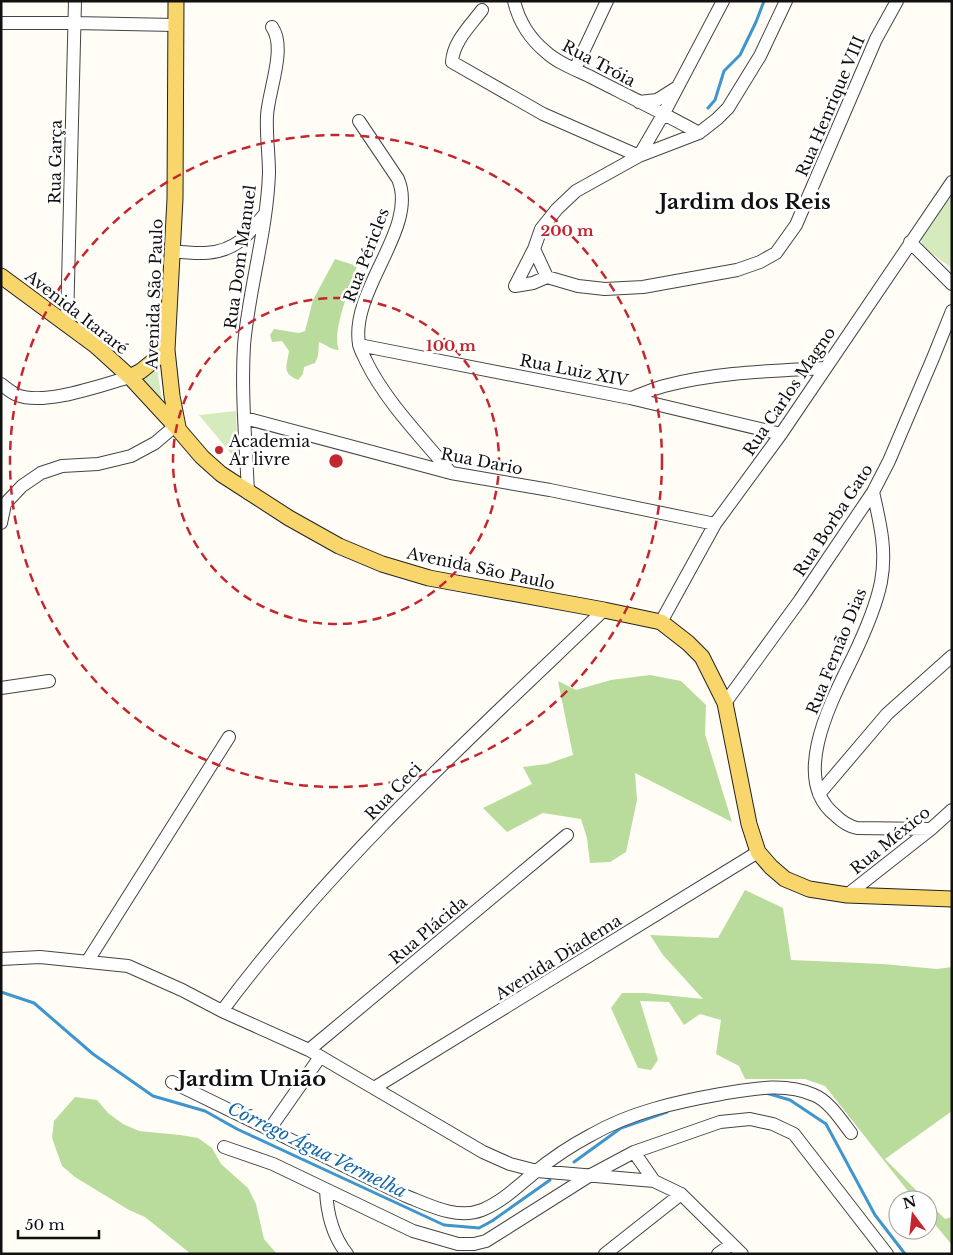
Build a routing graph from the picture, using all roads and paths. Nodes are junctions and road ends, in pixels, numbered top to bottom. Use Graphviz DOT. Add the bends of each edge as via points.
graph roads {
  1 [pos="75,1"];
  2 [pos="176,1"];
  3 [pos="514,1"];
  4 [pos="607,1"];
  5 [pos="723,1"];
  6 [pos="786,1"];
  7 [pos="896,1"];
  8 [pos="482,10"];
  9 [pos="1,23"];
  10 [pos="74,23"];
  11 [pos="175,25"];
  12 [pos="272,28"];
  13 [pos="575,69"];
  14 [pos="678,87"];
  15 [pos="639,102"];
  16 [pos="664,113"];
  17 [pos="359,121"];
  18 [pos="699,133"];
  19 [pos="639,156"];
  20 [pos="952,182"];
  21 [pos="264,215"];
  22 [pos="910,242"];
  23 [pos="534,249"];
  24 [pos="173,251"];
  25 [pos="1,276"];
  26 [pos="547,277"];
  27 [pos="952,284"];
  28 [pos="952,311"];
  29 [pos="67,323"];
  30 [pos="359,345"];
  31 [pos="167,350"];
  32 [pos="825,368"];
  33 [pos="130,377"];
  34 [pos="1,384"];
  35 [pos="630,398"];
  36 [pos="245,418"];
  37 [pos="177,427"];
  38 [pos="781,434"];
  39 [pos="451,473"];
  40 [pos="873,492"];
  41 [pos="248,493"];
  42 [pos="1,523"];
  43 [pos="715,524"];
  44 [pos="604,610"];
  45 [pos="661,622"];
  46 [pos="952,656"];
  47 [pos="49,681"];
  48 [pos="1,688"];
  49 [pos="724,703"];
  50 [pos="229,737"];
  51 [pos="818,794"];
  52 [pos="952,810"];
  53 [pos="931,829"];
  54 [pos="567,835"];
  55 [pos="758,852"];
  56 [pos="847,895"];
  57 [pos="952,899"];
  58 [pos="1,959"];
  59 [pos="87,962"];
  60 [pos="222,1011"];
  61 [pos="315,1053"];
  62 [pos="172,1082"];
  63 [pos="374,1088"];
  64 [pos="269,1130"];
  65 [pos="850,1133"];
  66 [pos="224,1147"];
  67 [pos="634,1152"];
  68 [pos="537,1171"];
  69 [pos="589,1176"];
  70 [pos="654,1181"];
  71 [pos="326,1190"];
  72 [pos="681,1194"];
  73 [pos="732,1244"];
  74 [pos="347,1254"];
  75 [pos="605,1254"];
  76 [pos="718,1254"];
  77 [pos="742,1254"];
  78 [pos="886,1254"];
  1 -- 10 [label="street, Rua Garça"];
  2 -- 11 [label="main road, Avenida São Paulo"];
  3 -- 13 [label="street, Rua Tróia" via="518,18 536,43 555,60"];
  4 -- 13 [label="street"];
  5 -- 14 [label="street"];
  6 -- 18 [label="street" via="760,56 728,108"];
  7 -- 26 [label="street, Rua Henrique VIII" via="876,38 796,225 776,253 737,270 643,287 605,289 578,286"];
  8 -- 19 [label="street" via="456,44 452,62 543,114"];
  9 -- 10 [label="street"];
  10 -- 11 [label="street"];
  10 -- 29 [label="street, Rua Garça"];
  11 -- 24 [label="main road, Avenida São Paulo"];
  12 -- 21 [label="street, Rua Dom Manuel" via="276,35 277,56 267,113 269,173"];
  13 -- 15 [label="street, Rua Tróia"];
  14 -- 15 [label="street, Rua Tróia" via="657,100"];
  14 -- 16 [label="street"];
  15 -- 16 [label="street, Rua Tróia"];
  16 -- 18 [label="street, Rua Tróia"];
  16 -- 19 [label="street"];
  17 -- 30 [label="street, Rua Péricles" via="398,178 403,202 399,220 360,316"];
  18 -- 19 [label="street"];
  19 -- 23 [label="street" via="576,191 541,229"];
  20 -- 22 [label="street, Rua Carlos Magno"];
  21 -- 24 [label="street" via="241,241 224,250 211,254"];
  21 -- 36 [label="street, Rua Dom Manuel" via="244,344"];
  22 -- 27 [label="street"];
  22 -- 32 [label="street, Rua Carlos Magno"];
  23 -- 26 [label="street"];
  23 -- 26 [label="street" via="515,286"];
  24 -- 31 [label="main road, Avenida São Paulo"];
  25 -- 29 [label="main road, Avenida Itararé"];
  28 -- 40 [label="street, Rua Borba Gato"];
  29 -- 33 [label="main road, Avenida Itararé"];
  30 -- 35 [label="street, Rua Luiz XIV"];
  30 -- 39 [label="street, Rua Péricles" via="381,387"];
  31 -- 33 [label="main road"];
  31 -- 37 [label="main road, Avenida São Paulo"];
  32 -- 35 [label="street" via="704,378 664,386"];
  32 -- 38 [label="street, Rua Carlos Magno"];
  33 -- 34 [label="street" via="42,399 17,395"];
  33 -- 37 [label="main road, Avenida Itararé"];
  35 -- 38 [label="street, Rua Luiz XIV"];
  36 -- 39 [label="street, Rua Dario"];
  36 -- 41 [label="street, Rua Dom Manuel"];
  37 -- 41 [label="main road, Avenida São Paulo" via="202,457"];
  37 -- 42 [label="street" via="131,456 98,464 62,466 41,473 22,486 5,504"];
  38 -- 43 [label="street, Rua Carlos Magno"];
  39 -- 43 [label="street, Rua Dario"];
  40 -- 49 [label="street, Rua Borba Gato" via="800,600"];
  40 -- 51 [label="street, Rua Fernão Dias" via="884,556 880,583 870,616 824,721 815,760"];
  41 -- 44 [label="main road, Avenida São Paulo" via="331,541 382,564 429,578"];
  43 -- 45 [label="street, Rua Carlos Magno"];
  44 -- 45 [label="main road, Avenida São Paulo"];
  44 -- 60 [label="street, Rua Ceci" via="416,790 330,882 246,978"];
  45 -- 49 [label="main road, Avenida São Paulo" via="702,657"];
  46 -- 51 [label="street" via="887,714"];
  47 -- 48 [label="street"];
  49 -- 55 [label="main road, Avenida São Paulo" via="749,824"];
  50 -- 59 [label="street"];
  51 -- 53 [label="street" via="829,811 852,827"];
  52 -- 53 [label="street, Rua México"];
  53 -- 56 [label="street, Rua México"];
  54 -- 61 [label="street, Rua Plácida"];
  55 -- 56 [label="main road, Avenida São Paulo" via="785,879 809,889"];
  55 -- 63 [label="street, Avenida Diadema"];
  56 -- 57 [label="main road, Avenida São Paulo"];
  58 -- 59 [label="street" via="40,957"];
  59 -- 60 [label="street" via="128,966"];
  60 -- 61 [label="street"];
  61 -- 63 [label="street"];
  61 -- 64 [label="street, Rua Plácida"];
  62 -- 64 [label="street"];
  63 -- 68 [label="street" via="483,1152"];
  64 -- 68 [label="street" via="406,1196 442,1210 464,1214 482,1210 503,1198"];
  65 -- 68 [label="street" via="832,1109 816,1095 796,1088 762,1087 680,1101 631,1116 591,1134"];
  66 -- 71 [label="street" via="273,1164"];
  67 -- 69 [label="street"];
  67 -- 70 [label="street"];
  67 -- 78 [label="street" via="720,1122 750,1119 773,1124 794,1134"];
  68 -- 69 [label="street"];
  69 -- 70 [label="street"];
  69 -- 71 [label="street" via="486,1241 474,1244 458,1244 412,1231"];
  70 -- 72 [label="street"];
  71 -- 74 [label="street" via="330,1224"];
  72 -- 73 [label="street"];
  72 -- 75 [label="street"];
  73 -- 76 [label="street"];
  73 -- 77 [label="street"];
}
